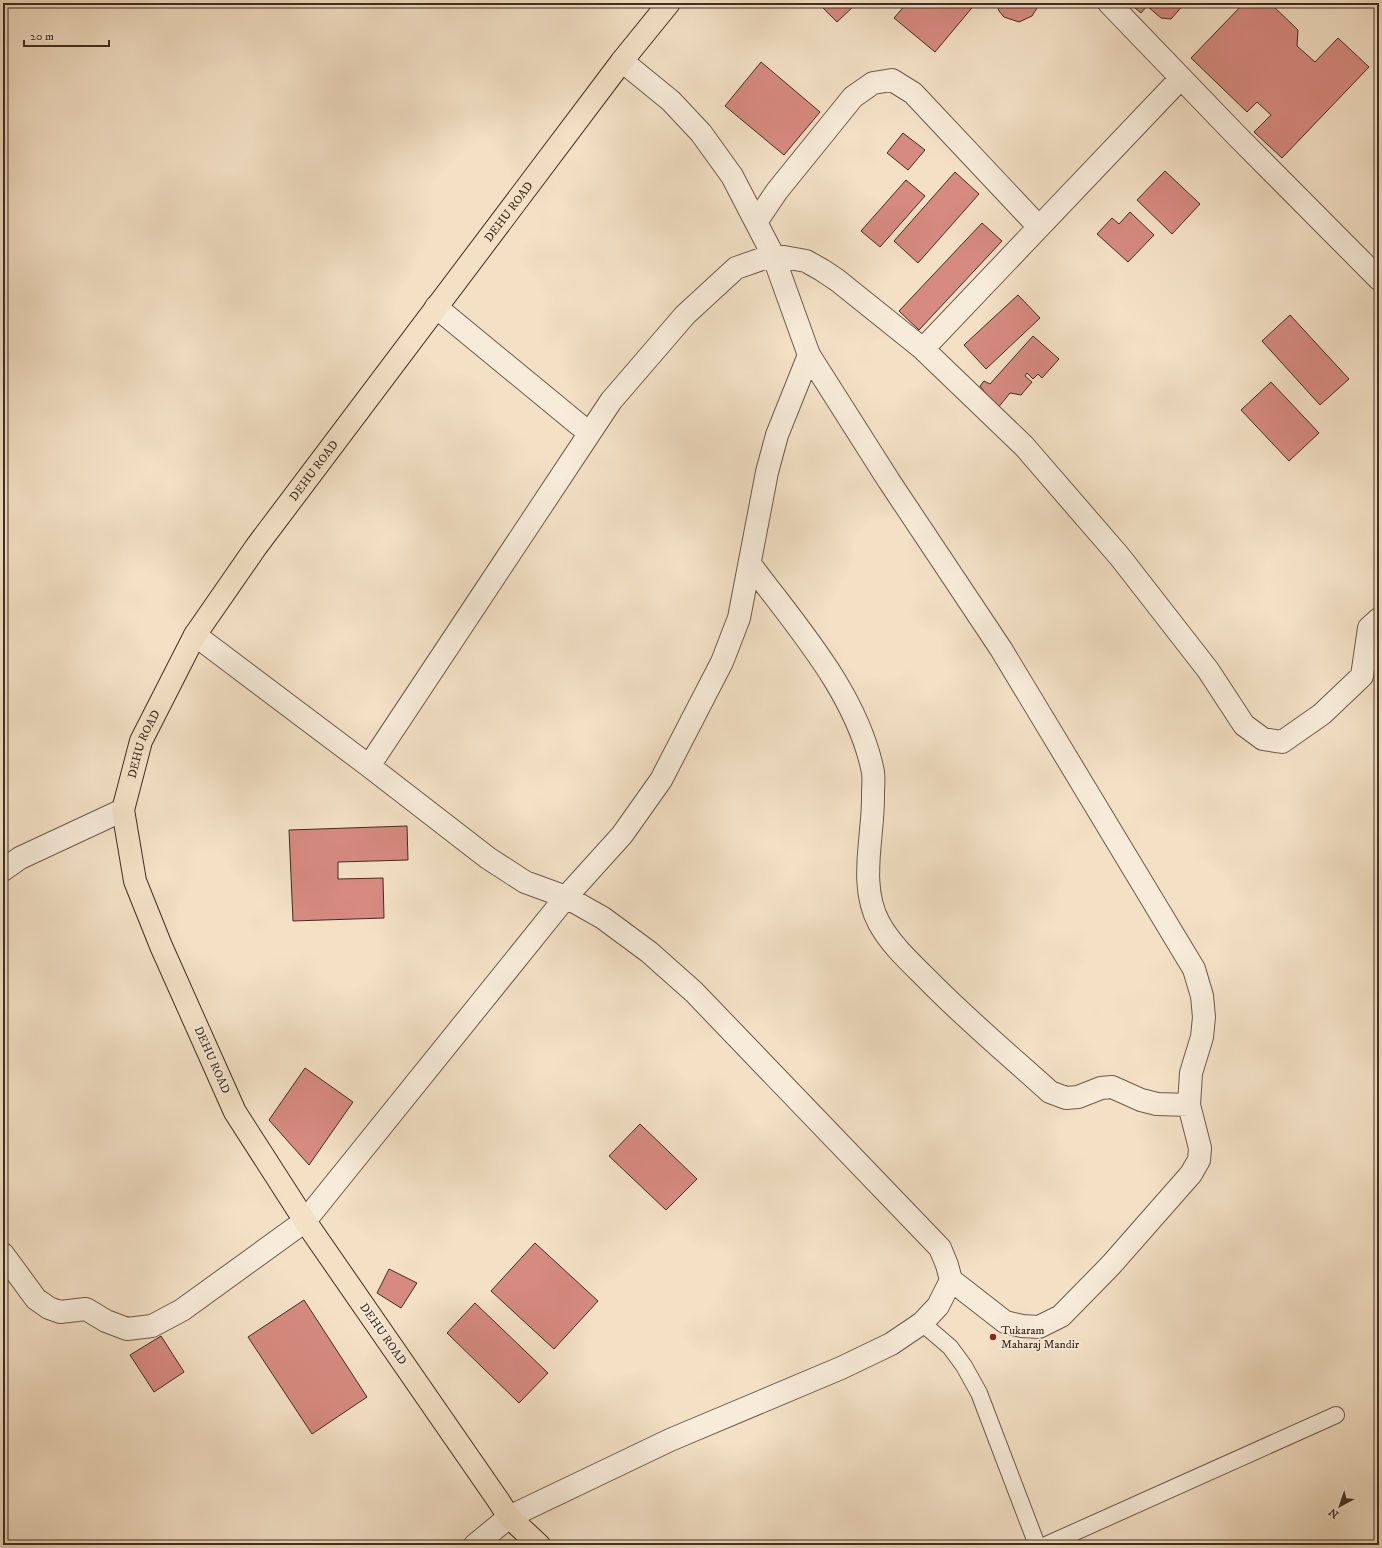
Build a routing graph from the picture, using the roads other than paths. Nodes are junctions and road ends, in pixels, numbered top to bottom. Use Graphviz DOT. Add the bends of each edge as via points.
graph roads {
  1 [pos="668,3"];
  2 [pos="1109,3"];
  3 [pos="622,61"];
  4 [pos="1180,78"];
  5 [pos="756,222"];
  6 [pos="1039,227"];
  7 [pos="773,255"];
  8 [pos="1379,279"];
  9 [pos="436,307"];
  10 [pos="923,349"];
  11 [pos="809,355"];
  12 [pos="589,434"];
  13 [pos="750,564"];
  14 [pos="1376,629"];
  15 [pos="196,635"];
  16 [pos="369,766"];
  17 [pos="123,810"];
  18 [pos="3,870"];
  19 [pos="566,897"];
  20 [pos="1189,1105"];
  21 [pos="305,1221"];
  22 [pos="3,1254"];
  23 [pos="951,1280"];
  24 [pos="922,1323"];
  25 [pos="1336,1415"];
  26 [pos="509,1517"];
  27 [pos="534,1542"];
  28 [pos="475,1545"];
  29 [pos="1037,1545"];
  30 [pos="1046,1545"];
  1 -- 3 [label="main road, DEHU ROAD"];
  2 -- 4 [label="street"];
  3 -- 5 [label="street" via="671,102 701,133 732,176"];
  3 -- 9 [label="main road, DEHU ROAD"];
  4 -- 6 [label="street"];
  4 -- 8 [label="street"];
  5 -- 6 [label="street" via="853,97 873,83 892,80 913,93"];
  5 -- 7 [label="street"];
  6 -- 10 [label="street"];
  7 -- 10 [label="street" via="806,261 822,270"];
  7 -- 11 [label="street"];
  7 -- 12 [label="street" via="736,268 685,315 611,401"];
  9 -- 12 [label="street"];
  9 -- 15 [label="main road, DEHU ROAD" via="256,547"];
  10 -- 14 [label="street" via="1024,446 1120,557 1208,670 1244,725 1262,740 1282,742 1322,714 1362,676"];
  11 -- 13 [label="street" via="777,435 767,472"];
  11 -- 20 [label="street" via="889,481 1002,649 1194,969 1202,996 1204,1017 1202,1037 1191,1072"];
  12 -- 16 [label="street"];
  13 -- 19 [label="street" via="739,618 722,662 661,780 622,835"];
  13 -- 20 [label="street" via="849,703 866,746 873,773 874,808 868,870 870,898 880,924 899,951 949,1002 1050,1092 1066,1098 1078,1097 1112,1086 1141,1100 1157,1104"];
  15 -- 16 [label="street"];
  15 -- 17 [label="main road, DEHU ROAD" via="141,741"];
  16 -- 19 [label="street" via="488,858 525,882"];
  17 -- 18 [label="street" via="20,858"];
  17 -- 21 [label="main road, DEHU ROAD" via="136,880 161,946 235,1112"];
  19 -- 21 [label="street"];
  19 -- 23 [label="street" via="603,918 649,952 694,992 940,1248"];
  20 -- 23 [label="street" via="1190,1118 1200,1148 1199,1160 1191,1174 1111,1265 1061,1316 1039,1327 1006,1322"];
  21 -- 22 [label="street" via="182,1310 152,1326 127,1329 106,1322 86,1309 60,1312 49,1308 36,1299"];
  21 -- 26 [label="main road, DEHU ROAD"];
  23 -- 24 [label="street" via="938,1306"];
  24 -- 26 [label="street" via="891,1344 841,1368 670,1440"];
  24 -- 29 [label="lane" via="950,1347 979,1393"];
  25 -- 30 [label="lane"];
  26 -- 27 [label="main road, DEHU ROAD"];
  26 -- 28 [label="street"];
}
